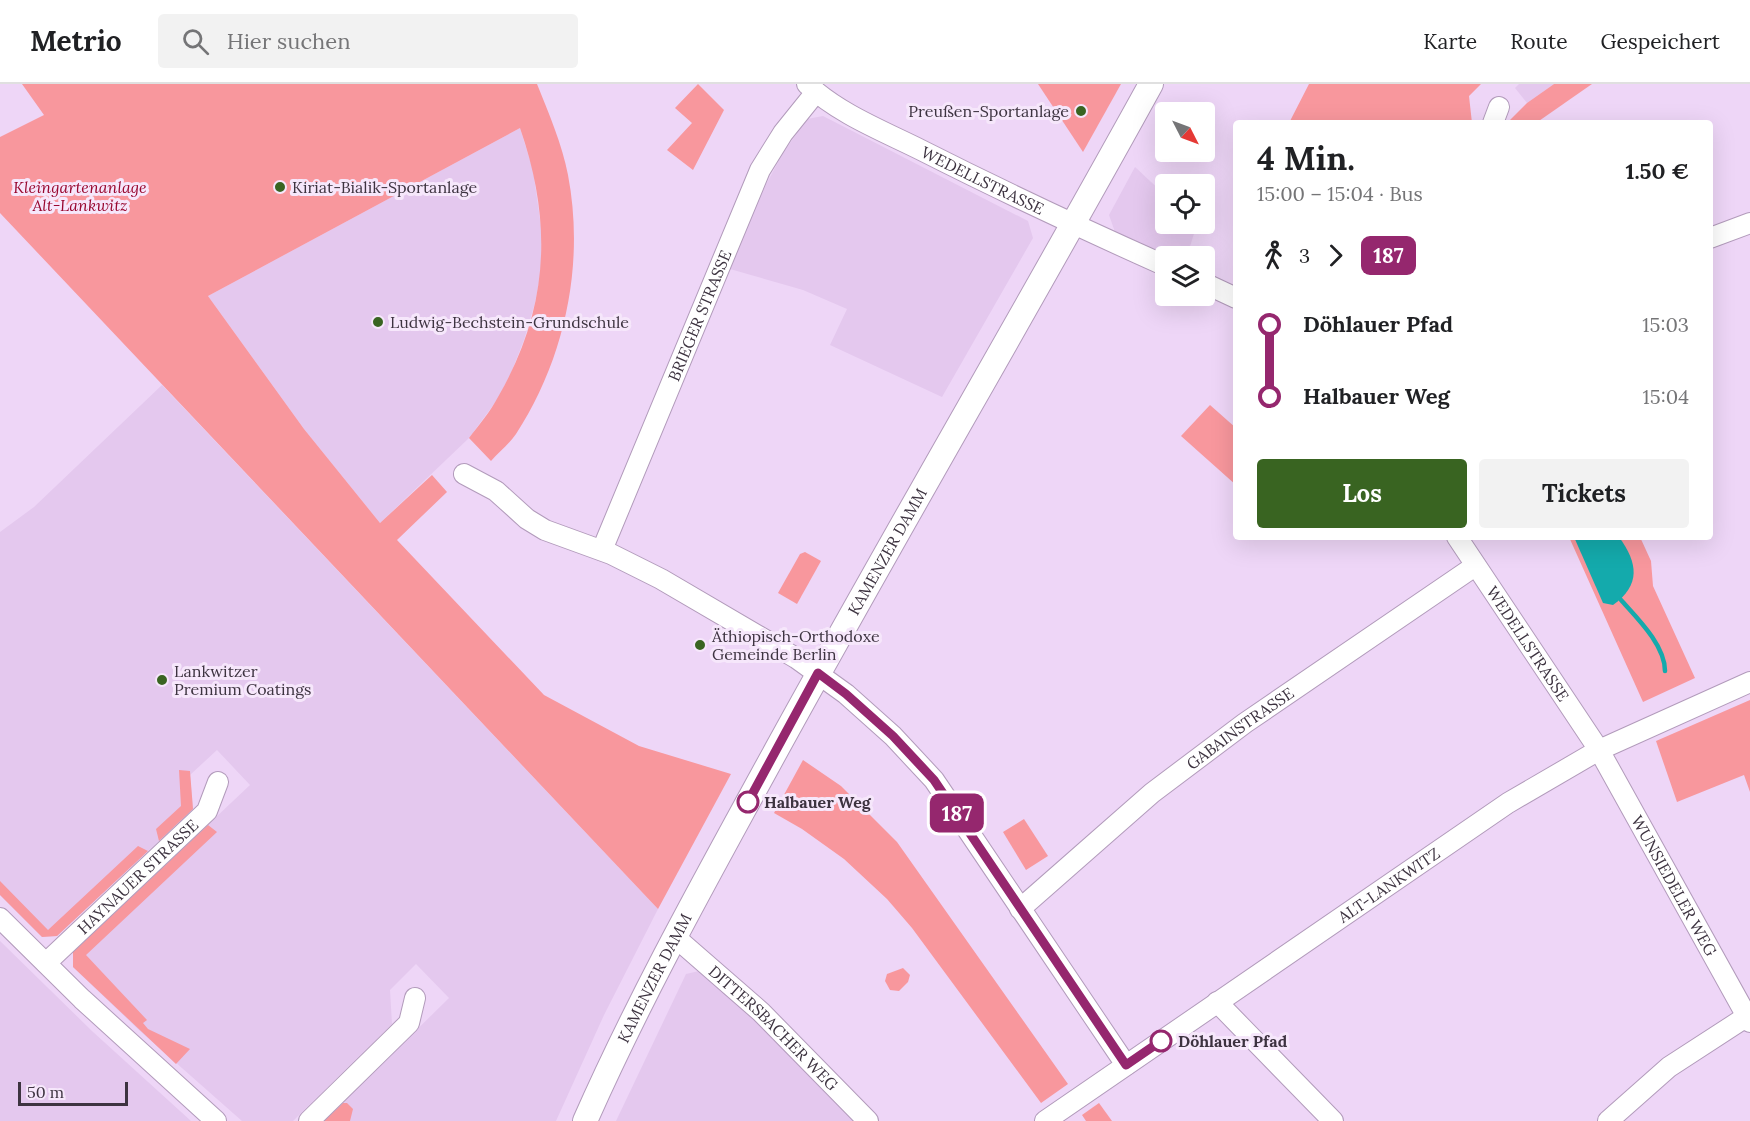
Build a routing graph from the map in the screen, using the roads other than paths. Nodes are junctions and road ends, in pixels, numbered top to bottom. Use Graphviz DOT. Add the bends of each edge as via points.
graph roads {
  1 [pos="1151,84"];
  2 [pos="811,88"];
  3 [pos="1750,223"];
  4 [pos="1073,224"];
  5 [pos="1713,237"];
  6 [pos="1155,261"];
  7 [pos="1215,288"];
  8 [pos="1233,297"];
  9 [pos="464,474"];
  10 [pos="1459,540"];
  11 [pos="602,550"];
  12 [pos="1475,566"];
  13 [pos="818,673"];
  14 [pos="1750,682"];
  15 [pos="1599,750"];
  16 [pos="218,782"];
  17 [pos="1020,909"];
  18 [pos="0,918"];
  19 [pos="675,937"];
  20 [pos="46,963"];
  21 [pos="415,998"];
  22 [pos="1217,1002"];
  23 [pos="1748,1019"];
  24 [pos="1126,1065"];
  25 [pos="216,1121"];
  26 [pos="309,1121"];
  27 [pos="585,1121"];
  28 [pos="868,1121"];
  29 [pos="1045,1121"];
  30 [pos="1333,1121"];
  31 [pos="1608,1121"];
  1 -- 4 [label="main road, KAMENZER DAMM"];
  2 -- 4 [label="street, WEDELLSTRASSE" via="848,113"];
  2 -- 11 [label="street, BRIEGER STRASSE" via="760,170"];
  3 -- 5 [label="street"];
  4 -- 6 [label="street, WEDELLSTRASSE"];
  4 -- 13 [label="main road, KAMENZER DAMM"];
  7 -- 8 [label="street"];
  9 -- 11 [label="street" via="496,491 545,530"];
  10 -- 12 [label="street, WEDELLSTRASSE"];
  11 -- 13 [label="street" via="710,607"];
  12 -- 15 [label="street, WEDELLSTRASSE"];
  12 -- 17 [label="street, GABAINSTRASSE" via="1236,729 1152,793"];
  13 -- 17 [label="street" via="913,756 954,809"];
  13 -- 19 [label="main road, KAMENZER DAMM"];
  14 -- 15 [label="street, ALT-LANKWITZ"];
  15 -- 22 [label="street, ALT-LANKWITZ" via="1508,803"];
  15 -- 23 [label="street, WUNSIEDELER WEG"];
  16 -- 20 [label="street, HAYNAUER STRASSE" via="207,811"];
  17 -- 24 [label="street"];
  18 -- 20 [label="street"];
  19 -- 27 [label="main road, KAMENZER DAMM"];
  19 -- 28 [label="street, DITTERSBACHER WEG" via="761,1012"];
  20 -- 25 [label="street"];
  21 -- 26 [label="street" via="409,1023"];
  22 -- 24 [label="street, ALT-LANKWITZ"];
  22 -- 30 [label="street"];
  23 -- 31 [label="street" via="1669,1067"];
  24 -- 29 [label="street, ALT-LANKWITZ"];
}
